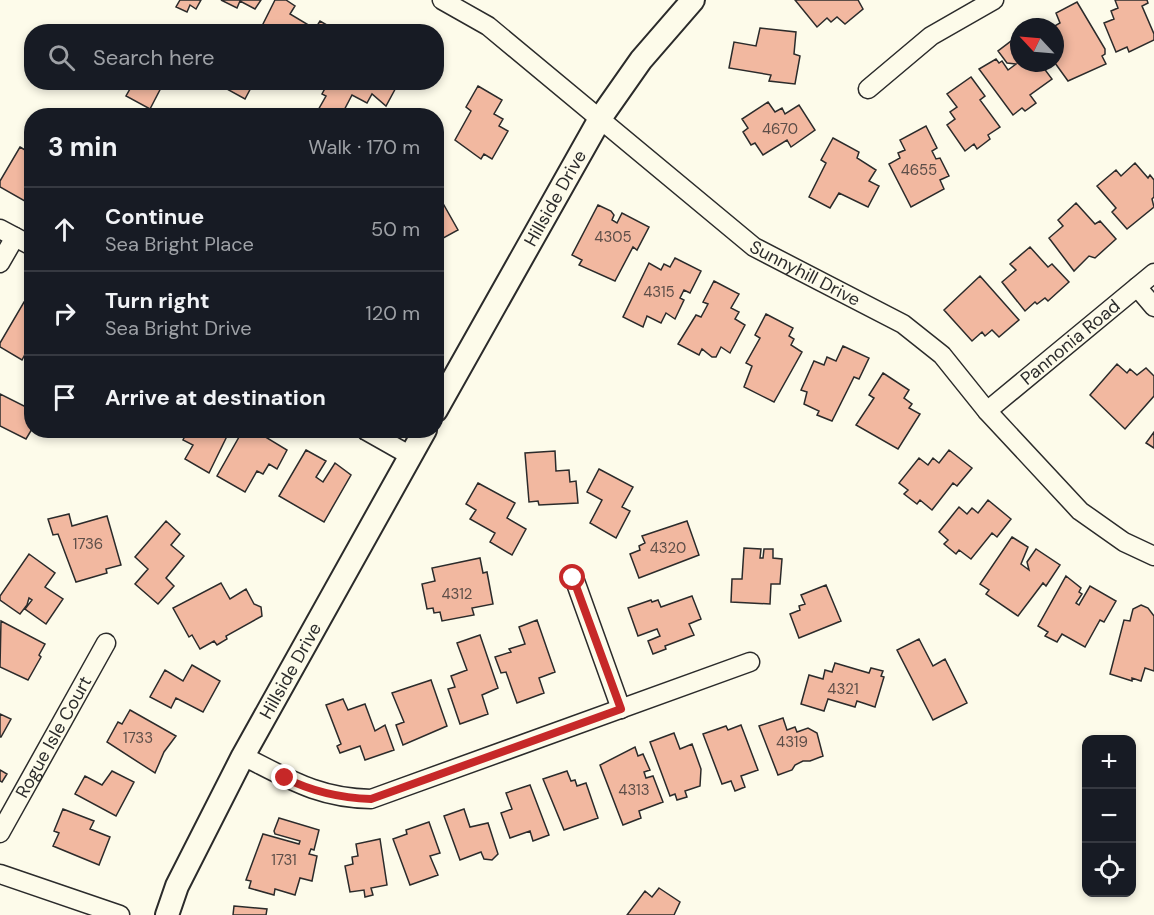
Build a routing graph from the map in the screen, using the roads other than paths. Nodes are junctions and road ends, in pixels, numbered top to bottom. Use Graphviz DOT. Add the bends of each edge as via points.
graph roads {
  1 [pos="442,0"];
  2 [pos="693,0"];
  3 [pos="994,0"];
  4 [pos="868,89"];
  5 [pos="601,117"];
  6 [pos="8,233"];
  7 [pos="24,242"];
  8 [pos="0,263"];
  9 [pos="1154,273"];
  10 [pos="1137,287"];
  11 [pos="1154,307"];
  12 [pos="444,396"];
  13 [pos="987,411"];
  14 [pos="379,438"];
  15 [pos="421,438"];
  16 [pos="411,456"];
  17 [pos="1154,556"];
  18 [pos="573,578"];
  19 [pos="106,643"];
  20 [pos="750,662"];
  21 [pos="621,709"];
  22 [pos="243,756"];
  23 [pos="0,833"];
  24 [pos="0,874"];
  25 [pos="120,915"];
  26 [pos="167,915"];
  1 -- 5 [label="street, Sunnyhill Drive" via="488,26"];
  2 -- 5 [label="street, Hillside Drive" via="641,60"];
  3 -- 4 [label="street" via="931,36"];
  5 -- 12 [label="street, Hillside Drive"];
  5 -- 13 [label="street, Sunnyhill Drive" via="754,247 903,324 942,355"];
  6 -- 7 [label="street"];
  6 -- 8 [label="street"];
  9 -- 10 [label="street, Pannonia Road"];
  10 -- 11 [label="street"];
  10 -- 13 [label="street, Pannonia Road"];
  13 -- 17 [label="street, Sunnyhill Drive" via="1080,511 1124,542"];
  14 -- 16 [label="street"];
  15 -- 16 [label="street, Hillside Drive"];
  16 -- 22 [label="street, Hillside Drive"];
  18 -- 21 [label="street"];
  19 -- 23 [label="street, Rogue Isle Court"];
  20 -- 21 [label="street"];
  21 -- 22 [label="street" via="371,799 341,798 303,787"];
  22 -- 26 [label="street, Hillside Drive" via="177,886"];
  24 -- 25 [label="street"];
}
